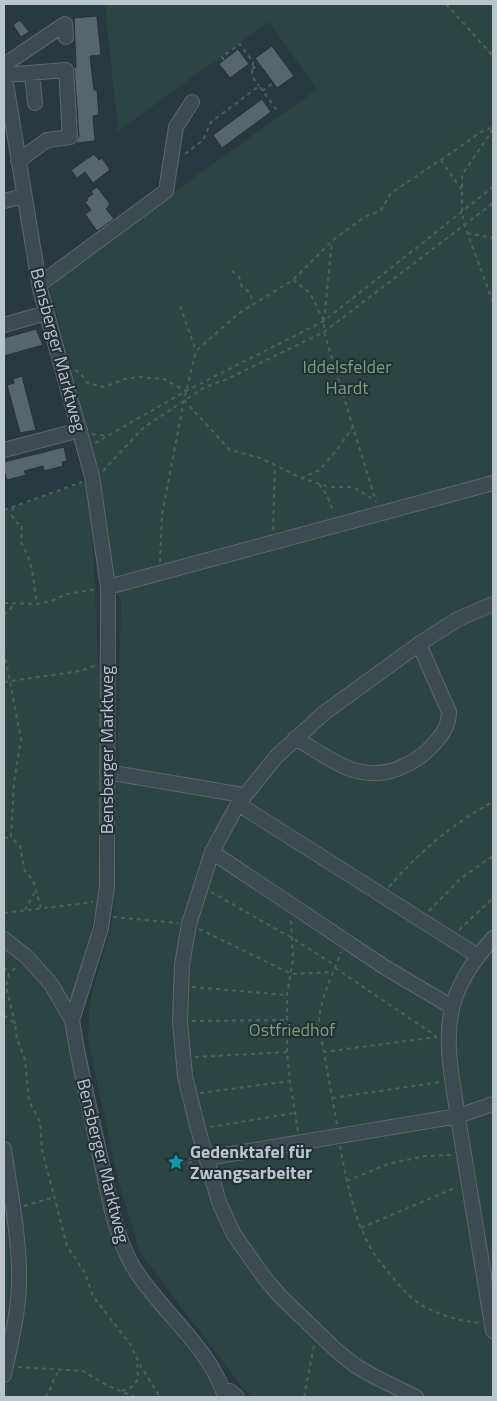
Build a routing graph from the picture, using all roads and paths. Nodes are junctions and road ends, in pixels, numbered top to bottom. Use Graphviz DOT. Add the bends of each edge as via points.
graph roads {
  1 [pos="446,4"];
  2 [pos="66,37"];
  3 [pos="493,56"];
  4 [pos="224,60"];
  5 [pos="259,64"];
  6 [pos="252,69"];
  7 [pos="4,72"];
  8 [pos="32,73"];
  9 [pos="273,82"];
  10 [pos="259,86"];
  11 [pos="262,91"];
  12 [pos="192,102"];
  13 [pos="35,103"];
  14 [pos="279,113"];
  15 [pos="493,128"];
  16 [pos="441,160"];
  17 [pos="18,161"];
  18 [pos="170,164"];
  19 [pos="493,187"];
  20 [pos="462,190"];
  21 [pos="24,196"];
  22 [pos="4,201"];
  23 [pos="493,203"];
  24 [pos="462,212"];
  25 [pos="464,224"];
  26 [pos="467,233"];
  27 [pos="493,238"];
  28 [pos="333,240"];
  29 [pos="232,271"];
  30 [pos="293,280"];
  31 [pos="40,284"];
  32 [pos="493,302"];
  33 [pos="254,304"];
  34 [pos="180,306"];
  35 [pos="46,313"];
  36 [pos="324,321"];
  37 [pos="4,325"];
  38 [pos="324,332"];
  39 [pos="196,351"];
  40 [pos="63,373"];
  41 [pos="186,391"];
  42 [pos="184,400"];
  43 [pos="353,426"];
  44 [pos="80,430"];
  45 [pos="84,449"];
  46 [pos="4,450"];
  47 [pos="274,465"];
  48 [pos="92,478"];
  49 [pos="301,478"];
  50 [pos="493,483"];
  51 [pos="319,484"];
  52 [pos="13,507"];
  53 [pos="378,507"];
  54 [pos="4,510"];
  55 [pos="338,525"];
  56 [pos="272,543"];
  57 [pos="159,573"];
  58 [pos="108,587"];
  59 [pos="4,603"];
  60 [pos="16,603"];
  61 [pos="37,604"];
  62 [pos="493,604"];
  63 [pos="4,615"];
  64 [pos="419,644"];
  65 [pos="4,651"];
  66 [pos="99,664"];
  67 [pos="8,681"];
  68 [pos="4,682"];
  69 [pos="295,738"];
  70 [pos="107,772"];
  71 [pos="240,801"];
  72 [pos="493,802"];
  73 [pos="11,836"];
  74 [pos="4,838"];
  75 [pos="212,852"];
  76 [pos="493,856"];
  77 [pos="200,885"];
  78 [pos="36,890"];
  79 [pos="382,896"];
  80 [pos="493,898"];
  81 [pos="291,905"];
  82 [pos="42,908"];
  83 [pos="25,910"];
  84 [pos="104,910"];
  85 [pos="4,913"];
  86 [pos="421,921"];
  87 [pos="189,924"];
  88 [pos="292,938"];
  89 [pos="493,938"];
  90 [pos="4,939"];
  91 [pos="452,939"];
  92 [pos="345,941"];
  93 [pos="478,956"];
  94 [pos="27,957"];
  95 [pos="4,967"];
  96 [pos="336,967"];
  97 [pos="333,972"];
  98 [pos="8,974"];
  99 [pos="292,974"];
  100 [pos="180,986"];
  101 [pos="287,995"];
  102 [pos="452,1007"];
  103 [pos="4,1016"];
  104 [pos="72,1020"];
  105 [pos="286,1020"];
  106 [pos="180,1021"];
  107 [pos="16,1024"];
  108 [pos="287,1052"];
  109 [pos="323,1052"];
  110 [pos="183,1058"];
  111 [pos="453,1080"];
  112 [pos="290,1081"];
  113 [pos="189,1095"];
  114 [pos="332,1098"];
  115 [pos="493,1104"];
  116 [pos="295,1113"];
  117 [pos="458,1116"];
  118 [pos="198,1129"];
  119 [pos="339,1136"];
  120 [pos="300,1143"];
  121 [pos="4,1149"];
  122 [pos="464,1154"];
  123 [pos="206,1158"];
  124 [pos="347,1181"];
  125 [pos="468,1182"];
  126 [pos="55,1197"];
  127 [pos="8,1210"];
  128 [pos="361,1228"];
  129 [pos="10,1315"];
  130 [pos="493,1327"];
  131 [pos="318,1333"];
  132 [pos="137,1358"];
  133 [pos="61,1369"];
  134 [pos="5,1371"];
  135 [pos="122,1391"];
  136 [pos="224,1394"];
  137 [pos="45,1397"];
  138 [pos="135,1397"];
  139 [pos="160,1397"];
  140 [pos="238,1397"];
  141 [pos="304,1397"];
  142 [pos="416,1397"];
  1 -- 3 [label="path"];
  2 -- 7 [label="street" via="65,24"];
  4 -- 6 [label="path" via="222,57 240,44 253,62"];
  5 -- 6 [label="path"];
  6 -- 10 [label="path" via="252,76"];
  7 -- 8 [label="street"];
  7 -- 17 [label="street, Bensberger Marktweg"];
  8 -- 13 [label="street"];
  8 -- 17 [label="street" via="66,70 70,137 47,140"];
  9 -- 11 [label="path"];
  10 -- 11 [label="path"];
  10 -- 18 [label="path" via="211,122 203,140"];
  11 -- 14 [label="path"];
  12 -- 18 [label="street" via="176,126"];
  15 -- 16 [label="path" via="479,133"];
  15 -- 20 [label="path" via="462,175"];
  16 -- 20 [label="path"];
  16 -- 28 [label="path" via="391,193 381,210 363,218"];
  17 -- 21 [label="street, Bensberger Marktweg"];
  18 -- 31 [label="street" via="166,191"];
  19 -- 24 [label="path"];
  20 -- 24 [label="path"];
  21 -- 22 [label="street"];
  21 -- 31 [label="street, Bensberger Marktweg"];
  23 -- 25 [label="path"];
  24 -- 25 [label="path"];
  24 -- 36 [label="path"];
  25 -- 26 [label="path"];
  25 -- 38 [label="path"];
  26 -- 27 [label="path"];
  26 -- 32 [label="path"];
  28 -- 30 [label="path"];
  28 -- 36 [label="path"];
  29 -- 33 [label="path"];
  30 -- 33 [label="path"];
  30 -- 36 [label="path" via="310,293"];
  31 -- 35 [label="street, Bensberger Marktweg"];
  33 -- 39 [label="path"];
  34 -- 39 [label="path"];
  35 -- 37 [label="street"];
  35 -- 40 [label="street, Bensberger Marktweg"];
  36 -- 38 [label="path"];
  36 -- 41 [label="path"];
  38 -- 42 [label="path" via="204,387"];
  38 -- 43 [label="path"];
  39 -- 41 [label="path"];
  40 -- 41 [label="path" via="74,369 87,383 104,388 139,377 164,379"];
  40 -- 44 [label="street, Bensberger Marktweg"];
  41 -- 42 [label="path"];
  41 -- 45 [label="path"];
  42 -- 47 [label="path" via="230,450"];
  42 -- 48 [label="path" via="143,428 102,472"];
  42 -- 57 [label="path" via="162,515"];
  43 -- 49 [label="path" via="320,470"];
  43 -- 53 [label="path"];
  44 -- 45 [label="street, Bensberger Marktweg"];
  44 -- 46 [label="street"];
  45 -- 48 [label="street, Bensberger Marktweg"];
  47 -- 49 [label="path"];
  47 -- 56 [label="path"];
  48 -- 52 [label="path"];
  48 -- 58 [label="street, Bensberger Marktweg"];
  49 -- 51 [label="path"];
  50 -- 53 [label="street"];
  51 -- 53 [label="path" via="353,487"];
  51 -- 55 [label="path"];
  52 -- 54 [label="path"];
  52 -- 61 [label="path" via="12,516 17,524 22,524 21,542 32,570"];
  53 -- 55 [label="street"];
  55 -- 56 [label="street"];
  56 -- 57 [label="street"];
  57 -- 58 [label="street"];
  58 -- 61 [label="path" via="67,594"];
  58 -- 70 [label="street, Bensberger Marktweg"];
  59 -- 60 [label="path"];
  60 -- 61 [label="path"];
  60 -- 63 [label="path"];
  62 -- 64 [label="street" via="458,619"];
  64 -- 69 [label="street"];
  64 -- 69 [label="street" via="449,712 448,724 427,752 405,766 371,774 349,769"];
  65 -- 67 [label="path"];
  66 -- 67 [label="path" via="80,671"];
  67 -- 68 [label="path"];
  67 -- 73 [label="path" via="21,739 14,782"];
  69 -- 71 [label="street"];
  70 -- 71 [label="street" via="237,794"];
  70 -- 84 [label="street, Bensberger Marktweg" via="108,866"];
  71 -- 75 [label="street"];
  71 -- 79 [label="street"];
  72 -- 79 [label="path" via="432,843"];
  73 -- 74 [label="path"];
  73 -- 78 [label="path" via="20,846 25,871"];
  75 -- 77 [label="street"];
  75 -- 81 [label="street"];
  76 -- 86 [label="path" via="461,878"];
  77 -- 87 [label="street"];
  77 -- 88 [label="path"];
  78 -- 82 [label="path"];
  78 -- 83 [label="path"];
  79 -- 86 [label="street"];
  80 -- 91 [label="path"];
  81 -- 88 [label="path"];
  81 -- 92 [label="street"];
  82 -- 83 [label="path"];
  82 -- 84 [label="path" via="98,902"];
  83 -- 85 [label="path"];
  84 -- 87 [label="path" via="114,917"];
  84 -- 104 [label="street, Bensberger Marktweg"];
  86 -- 91 [label="street"];
  87 -- 99 [label="path"];
  87 -- 100 [label="street"];
  88 -- 96 [label="path"];
  88 -- 99 [label="path"];
  89 -- 93 [label="street"];
  90 -- 94 [label="street"];
  91 -- 93 [label="street"];
  92 -- 96 [label="path"];
  92 -- 102 [label="street"];
  93 -- 102 [label="street" via="458,988"];
  94 -- 98 [label="path"];
  94 -- 104 [label="street" via="51,984"];
  95 -- 98 [label="path"];
  96 -- 97 [label="path"];
  96 -- 109 [label="path" via="438,1037"];
  97 -- 99 [label="path"];
  97 -- 109 [label="path" via="319,1014"];
  98 -- 107 [label="path" via="6,986"];
  99 -- 101 [label="path"];
  100 -- 101 [label="path"];
  100 -- 106 [label="street"];
  101 -- 105 [label="path"];
  102 -- 111 [label="street" via="449,1036"];
  103 -- 107 [label="path"];
  104 -- 136 [label="street, Bensberger Marktweg" via="92,1123 122,1244 138,1276 190,1338"];
  105 -- 106 [label="path"];
  105 -- 108 [label="path"];
  106 -- 110 [label="street"];
  107 -- 126 [label="path" via="17,1040 25,1060 29,1101 40,1122 42,1150"];
  108 -- 110 [label="path"];
  108 -- 112 [label="path"];
  109 -- 114 [label="path"];
  110 -- 113 [label="street"];
  111 -- 114 [label="path"];
  111 -- 117 [label="street"];
  112 -- 113 [label="path"];
  112 -- 116 [label="path"];
  113 -- 118 [label="street"];
  114 -- 119 [label="path"];
  115 -- 117 [label="street"];
  116 -- 118 [label="path"];
  116 -- 120 [label="path"];
  117 -- 119 [label="street"];
  117 -- 122 [label="street"];
  118 -- 123 [label="street"];
  119 -- 120 [label="street"];
  119 -- 124 [label="path"];
  120 -- 123 [label="street"];
  121 -- 127 [label="street"];
  122 -- 124 [label="path" via="425,1156 395,1162"];
  122 -- 125 [label="street"];
  123 -- 123 [label="path" via="176,1164 176,1160"];
  123 -- 131 [label="street" via="233,1233 280,1296"];
  124 -- 128 [label="path"];
  125 -- 128 [label="path"];
  125 -- 130 [label="street"];
  126 -- 127 [label="path"];
  126 -- 132 [label="path" via="67,1246 85,1273 93,1296"];
  127 -- 129 [label="street" via="20,1282"];
  128 -- 130 [label="path" via="378,1259 412,1298 436,1313"];
  129 -- 134 [label="street"];
  131 -- 141 [label="path"];
  131 -- 142 [label="street" via="356,1366"];
  132 -- 135 [label="path" via="138,1379 132,1387"];
  132 -- 139 [label="path"];
  133 -- 134 [label="path"];
  133 -- 135 [label="path" via="83,1371"];
  133 -- 137 [label="path" via="54,1376 52,1389"];
  135 -- 138 [label="path"];
  136 -- 140 [label="street" via="230,1390"];
}
